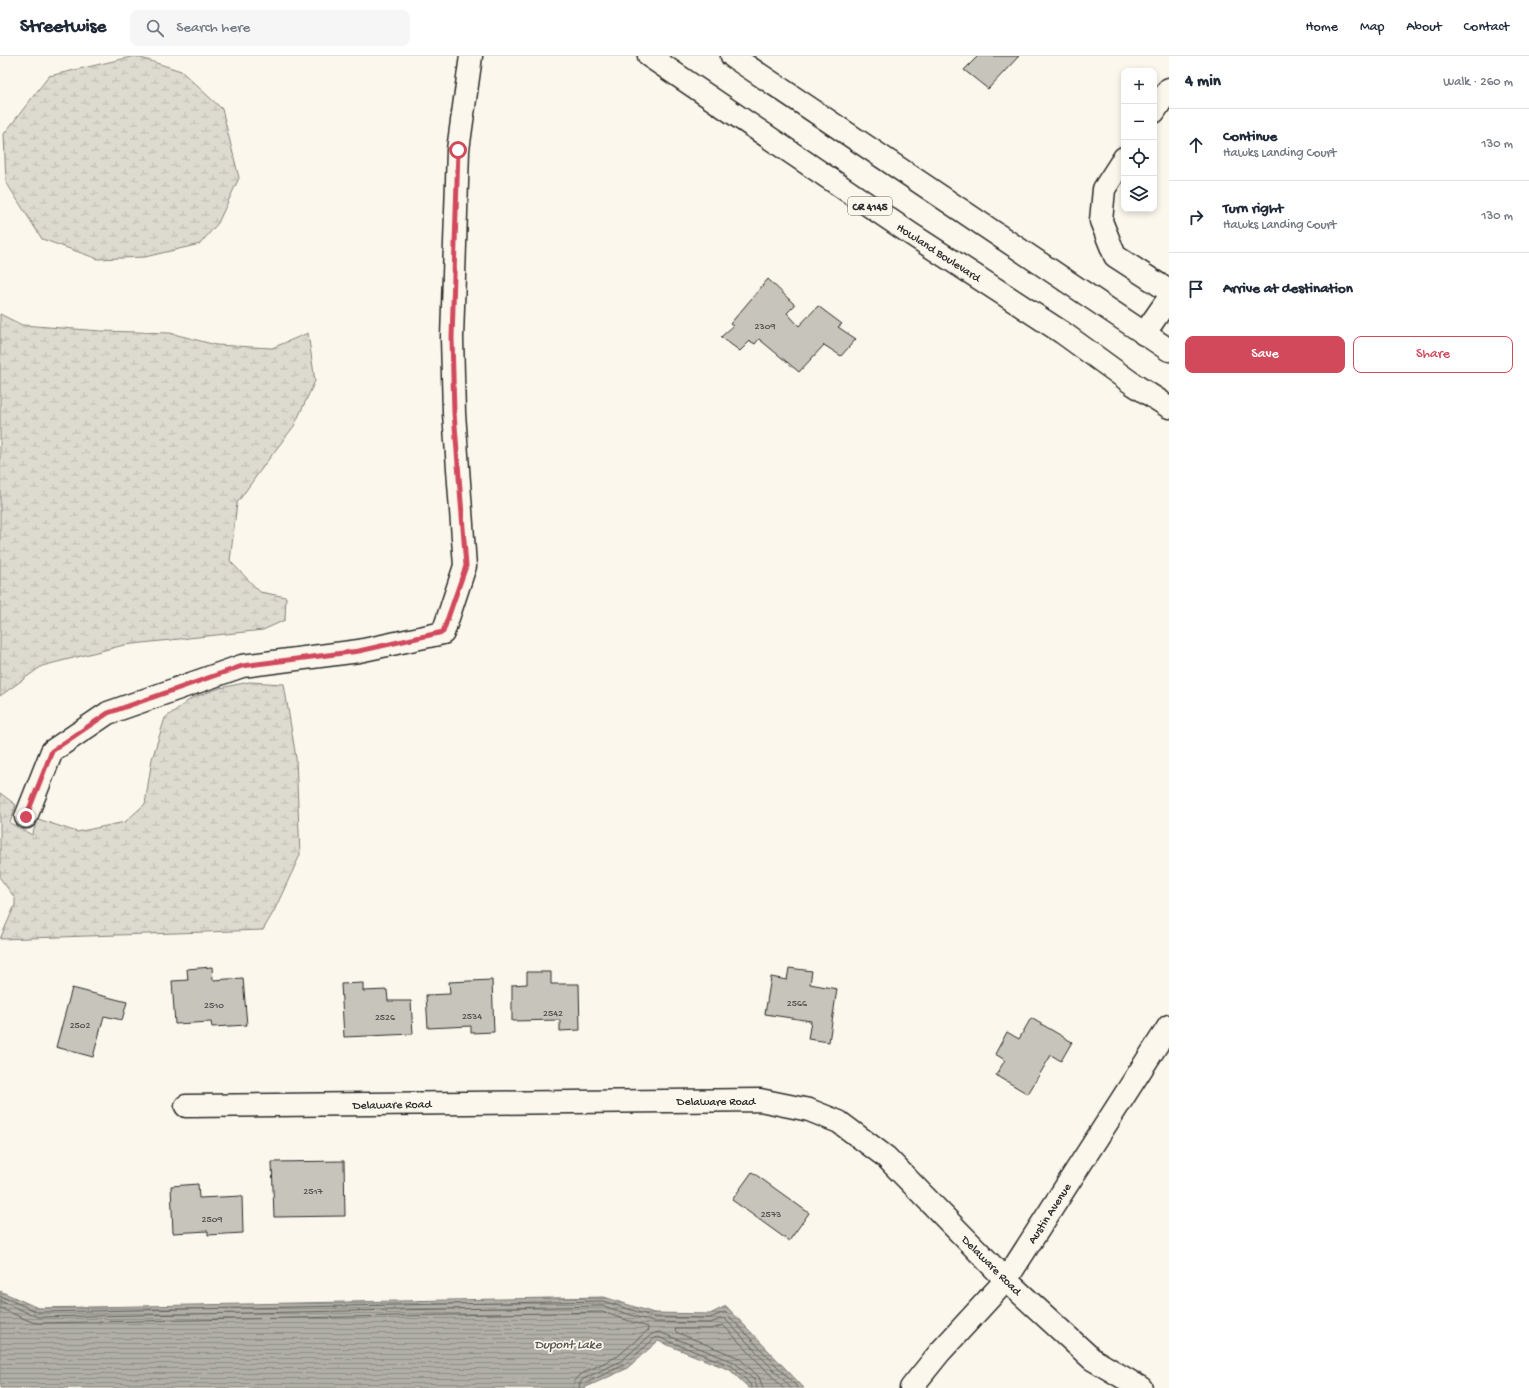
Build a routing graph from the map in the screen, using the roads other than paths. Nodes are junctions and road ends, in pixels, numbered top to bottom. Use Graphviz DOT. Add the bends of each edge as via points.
graph roads {
  1 [pos="472,56"];
  2 [pos="649,56"];
  3 [pos="732,56"];
  4 [pos="1169,89"];
  5 [pos="1157,107"];
  6 [pos="1121,163"];
  7 [pos="1169,291"];
  8 [pos="1169,298"];
  9 [pos="1144,334"];
  10 [pos="1169,350"];
  11 [pos="1169,407"];
  12 [pos="26,817"];
  13 [pos="1169,1026"];
  14 [pos="186,1106"];
  15 [pos="1006,1280"];
  16 [pos="911,1388"];
  17 [pos="1141,1388"];
  1 -- 12 [label="street" via="458,150 452,338 454,413 466,566 443,632 359,651 242,666 108,713 52,751"];
  2 -- 11 [label="street, Howland Boulevard / CR 4145"];
  3 -- 9 [label="street"];
  4 -- 5 [label="street"];
  6 -- 7 [label="street" via="1104,189 1101,221 1115,256"];
  8 -- 9 [label="street"];
  9 -- 10 [label="street"];
  13 -- 15 [label="street, Austin Avenue"];
  14 -- 15 [label="street, Delaware Road" via="760,1100 809,1110 839,1122 886,1157"];
  15 -- 16 [label="street, Austin Avenue" via="940,1352"];
  15 -- 17 [label="street, Delaware Road" via="1092,1359"];
}
